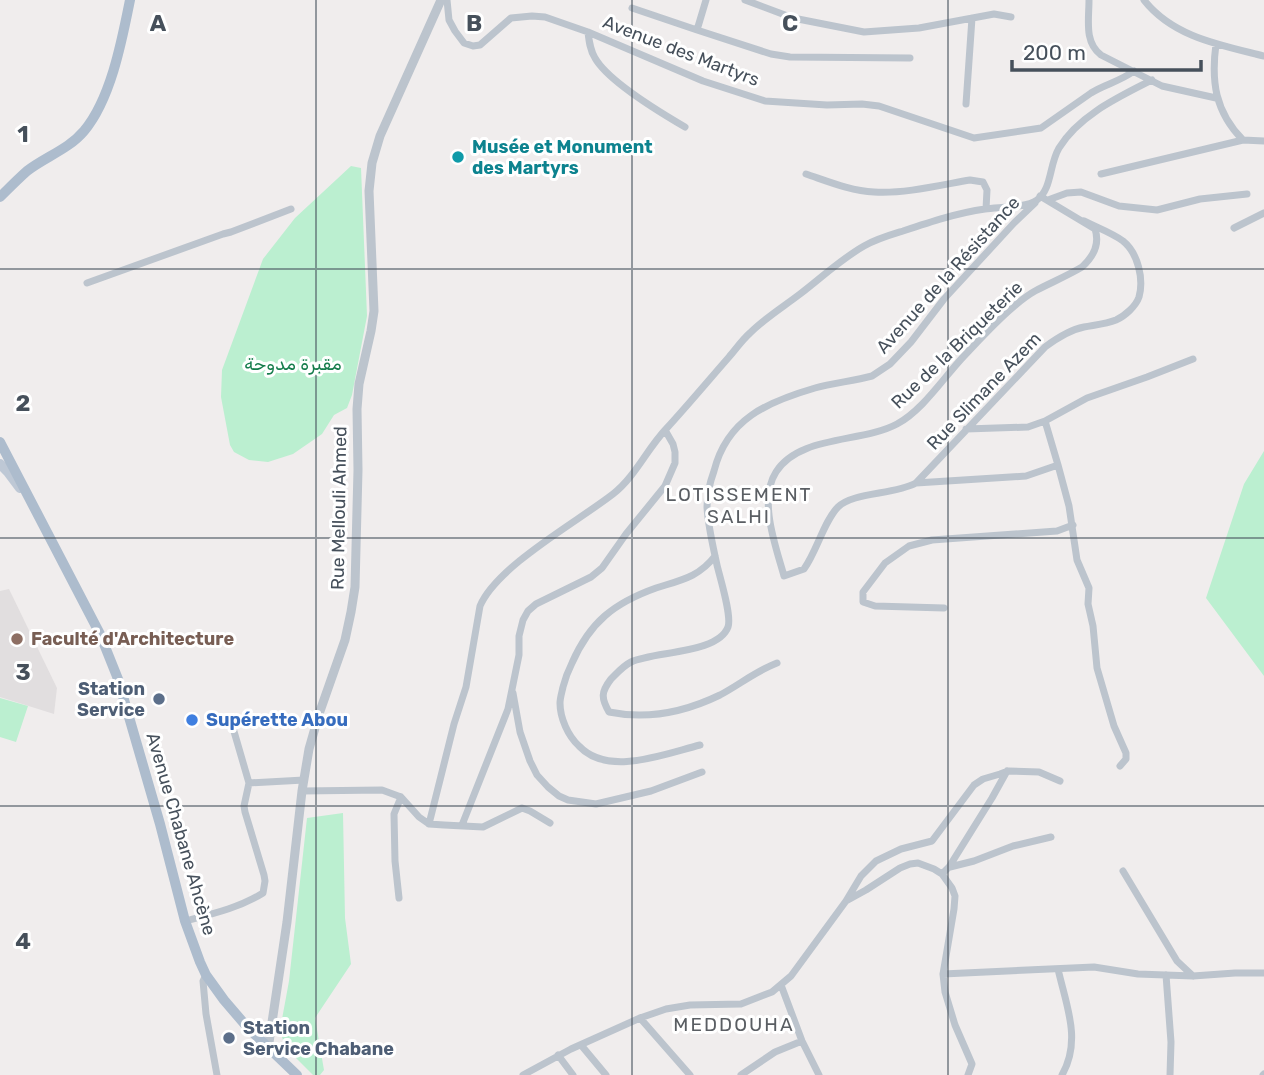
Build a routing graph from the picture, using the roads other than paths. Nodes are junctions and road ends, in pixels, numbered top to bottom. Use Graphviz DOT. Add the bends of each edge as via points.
graph roads {
  1 [pos="130,0"];
  2 [pos="435,0"];
  3 [pos="441,0"];
  4 [pos="447,0"];
  5 [pos="706,0"];
  6 [pos="745,0"];
  7 [pos="1089,0"];
  8 [pos="1144,0"];
  9 [pos="632,8"];
  10 [pos="435,12"];
  11 [pos="1011,17"];
  12 [pos="972,18"];
  13 [pos="697,30"];
  14 [pos="588,32"];
  15 [pos="1216,44"];
  16 [pos="1264,56"];
  17 [pos="910,58"];
  18 [pos="1134,71"];
  19 [pos="1152,80"];
  20 [pos="1216,97"];
  21 [pos="966,104"];
  22 [pos="685,127"];
  23 [pos="1243,140"];
  24 [pos="1264,141"];
  25 [pos="806,174"];
  26 [pos="1101,174"];
  27 [pos="1247,194"];
  28 [pos="0,197"];
  29 [pos="1043,198"];
  30 [pos="291,209"];
  31 [pos="986,209"];
  32 [pos="1264,213"];
  33 [pos="1084,221"];
  34 [pos="1234,228"];
  35 [pos="87,283"];
  36 [pos="1193,359"];
  37 [pos="1045,421"];
  38 [pos="966,429"];
  39 [pos="664,430"];
  40 [pos="0,444"];
  41 [pos="0,464"];
  42 [pos="1058,465"];
  43 [pos="916,484"];
  44 [pos="33,503"];
  45 [pos="1073,525"];
  46 [pos="715,556"];
  47 [pos="944,608"];
  48 [pos="777,663"];
  49 [pos="512,689"];
  50 [pos="233,728"];
  51 [pos="700,745"];
  52 [pos="1120,766"];
  53 [pos="1007,771"];
  54 [pos="702,772"];
  55 [pos="304,780"];
  56 [pos="1060,781"];
  57 [pos="249,783"];
  58 [pos="302,791"];
  59 [pos="401,797"];
  60 [pos="550,823"];
  61 [pos="429,824"];
  62 [pos="462,825"];
  63 [pos="1051,837"];
  64 [pos="949,867"];
  65 [pos="1123,871"];
  66 [pos="942,874"];
  67 [pos="399,898"];
  68 [pos="845,901"];
  69 [pos="185,921"];
  70 [pos="1058,969"];
  71 [pos="1264,973"];
  72 [pos="943,974"];
  73 [pos="206,975"];
  74 [pos="1166,975"];
  75 [pos="1193,976"];
  76 [pos="781,985"];
  77 [pos="640,1018"];
  78 [pos="271,1023"];
  79 [pos="248,1028"];
  80 [pos="258,1039"];
  81 [pos="802,1041"];
  82 [pos="581,1045"];
  83 [pos="272,1052"];
  84 [pos="558,1055"];
  85 [pos="751,1067"];
  86 [pos="218,1075"];
  87 [pos="297,1075"];
  88 [pos="523,1075"];
  89 [pos="573,1075"];
  90 [pos="606,1075"];
  91 [pos="690,1075"];
  92 [pos="741,1075"];
  93 [pos="755,1075"];
  94 [pos="819,1075"];
  95 [pos="968,1075"];
  96 [pos="1062,1075"];
  97 [pos="1170,1075"];
  1 -- 28 [label="main road" via="112,77 85,130 28,170"];
  2 -- 10 [label="street"];
  3 -- 10 [label="street, Rue Mellouli Ahmed"];
  4 -- 14 [label="street, Avenue des Martyrs" via="455,31 473,46 511,18 545,17"];
  5 -- 13 [label="street"];
  6 -- 12 [label="street" via="793,18 864,32"];
  7 -- 18 [label="street" via="1088,34 1095,50"];
  8 -- 15 [label="street" via="1166,22"];
  9 -- 13 [label="street"];
  10 -- 55 [label="street, Rue Mellouli Ahmed" via="372,163 374,311 357,409 355,587 345,640 318,714"];
  11 -- 12 [label="street"];
  12 -- 21 [label="street"];
  13 -- 17 [label="street" via="790,57"];
  14 -- 18 [label="street, Avenue des Martyrs" via="765,102 879,106 974,138 1041,128 1098,88"];
  14 -- 22 [label="street" via="592,53 604,69"];
  15 -- 16 [label="street"];
  15 -- 20 [label="street"];
  18 -- 19 [label="street"];
  19 -- 20 [label="street"];
  19 -- 29 [label="street" via="1115,99 1076,128 1058,150"];
  20 -- 23 [label="street"];
  23 -- 24 [label="street"];
  23 -- 26 [label="street"];
  25 -- 31 [label="street" via="874,192 978,181 987,190"];
  27 -- 29 [label="street" via="1157,210 1119,206 1081,192"];
  29 -- 31 [label="street"];
  29 -- 33 [label="street"];
  29 -- 46 [label="street, Avenue de la Résistance" via="1014,223 911,342 879,372 797,394 751,415 732,431 717,457 708,494"];
  30 -- 35 [label="street"];
  31 -- 39 [label="street" via="893,234 849,255 770,314"];
  32 -- 34 [label="street"];
  33 -- 38 [label="street, Rue Slimane Azem" via="1129,247 1139,270 1136,303 1115,320 1082,327 1052,342"];
  33 -- 43 [label="street, Rue de la Briqueterie" via="1097,234 1088,261 1012,309 908,416 889,428 820,444 794,455 778,469 770,489 768,517 784,576 806,566 843,503"];
  36 -- 37 [label="street" via="1087,398"];
  37 -- 38 [label="street" via="1028,427"];
  37 -- 42 [label="street"];
  38 -- 43 [label="street, Rue Slimane Azem"];
  39 -- 49 [label="street" via="675,452 666,486 602,568 528,611 520,629"];
  39 -- 61 [label="street" via="615,492 517,563 484,597 466,687"];
  40 -- 44 [label="main road, Avenue Chabane Ahcène"];
  41 -- 44 [label="main road"];
  42 -- 43 [label="street" via="1026,476"];
  42 -- 45 [label="street"];
  44 -- 69 [label="main road, Avenue Chabane Ahcène" via="118,679"];
  45 -- 47 [label="street" via="1057,531 909,545 885,563 862,598 875,606"];
  45 -- 52 [label="street" via="1077,560 1089,588 1097,668 1126,753"];
  46 -- 48 [label="street, Avenue de la Résistance" via="728,629 695,648 625,666 604,688 609,712 665,714 688,708"];
  46 -- 51 [label="street" via="702,571 630,598 601,618 580,645 564,680 560,702 574,742 592,758 623,762"];
  49 -- 54 [label="street" via="520,732 537,775 568,800 596,804"];
  49 -- 62 [label="street"];
  50 -- 57 [label="street"];
  53 -- 56 [label="street" via="1040,772"];
  53 -- 64 [label="street"];
  53 -- 68 [label="street" via="974,785 932,841 876,861"];
  55 -- 57 [label="street"];
  55 -- 58 [label="street, Rue Mellouli Ahmed"];
  57 -- 69 [label="street" via="244,806 264,875 263,893 233,908"];
  58 -- 59 [label="street" via="382,790"];
  58 -- 78 [label="street, Rue Mellouli Ahmed"];
  59 -- 61 [label="street"];
  59 -- 67 [label="street" via="394,814"];
  60 -- 62 [label="street" via="522,808 483,827"];
  61 -- 62 [label="street"];
  63 -- 64 [label="street"];
  64 -- 66 [label="street"];
  65 -- 75 [label="street" via="1177,961"];
  66 -- 68 [label="street" via="910,864"];
  66 -- 72 [label="street" via="955,896"];
  68 -- 76 [label="street"];
  69 -- 73 [label="main road, Avenue Chabane Ahcène"];
  70 -- 72 [label="street"];
  70 -- 74 [label="street" via="1094,967"];
  70 -- 96 [label="street" via="1073,1025 1071,1053"];
  71 -- 75 [label="street"];
  72 -- 95 [label="street" via="955,1025 972,1064"];
  73 -- 79 [label="main road, Avenue Chabane Ahcène"];
  73 -- 86 [label="street" via="206,1014"];
  74 -- 75 [label="street"];
  74 -- 97 [label="street"];
  76 -- 77 [label="street" via="741,1004 690,1005"];
  76 -- 81 [label="street"];
  77 -- 82 [label="street"];
  77 -- 91 [label="street"];
  78 -- 79 [label="street"];
  78 -- 80 [label="street"];
  78 -- 83 [label="street, Rue Mellouli Ahmed"];
  79 -- 80 [label="main road, Avenue Chabane Ahcène"];
  80 -- 83 [label="main road, Avenue Chabane Ahcène"];
  81 -- 85 [label="street"];
  81 -- 94 [label="street"];
  82 -- 84 [label="street"];
  82 -- 90 [label="street"];
  83 -- 87 [label="main road, Avenue Chabane Ahcène"];
  84 -- 88 [label="street"];
  84 -- 89 [label="street"];
  85 -- 92 [label="street"];
  85 -- 93 [label="street"];
}
